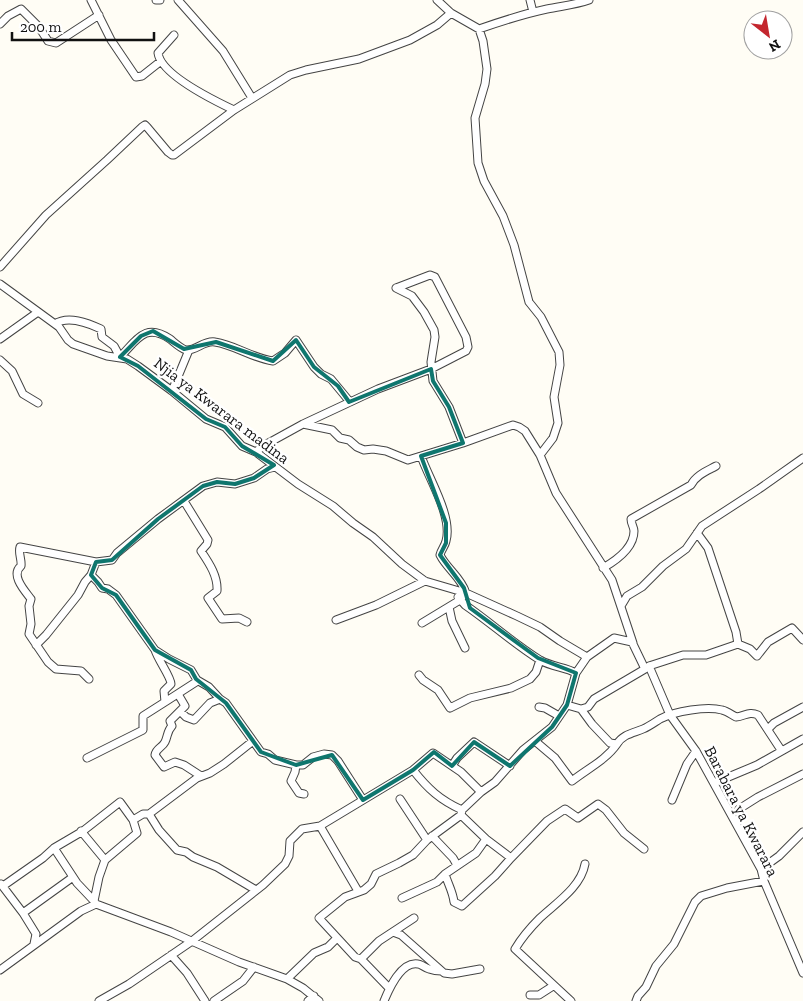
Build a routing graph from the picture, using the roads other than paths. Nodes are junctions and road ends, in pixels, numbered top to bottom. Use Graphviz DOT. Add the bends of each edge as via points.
graph roads {
  1 [pos="91,0"];
  2 [pos="178,0"];
  3 [pos="437,0"];
  4 [pos="530,0"];
  5 [pos="589,0"];
  6 [pos="533,12"];
  7 [pos="451,13"];
  8 [pos="98,15"];
  9 [pos="0,24"];
  10 [pos="479,30"];
  11 [pos="174,35"];
  12 [pos="161,61"];
  13 [pos="252,98"];
  14 [pos="234,110"];
  15 [pos="0,267"];
  16 [pos="0,284"];
  17 [pos="38,312"];
  18 [pos="55,324"];
  19 [pos="0,339"];
  20 [pos="189,350"];
  21 [pos="120,357"];
  22 [pos="0,360"];
  23 [pos="431,369"];
  24 [pos="172,391"];
  25 [pos="350,402"];
  26 [pos="38,403"];
  27 [pos="303,424"];
  28 [pos="463,443"];
  29 [pos="256,452"];
  30 [pos="540,455"];
  31 [pos="422,456"];
  32 [pos="803,458"];
  33 [pos="716,466"];
  34 [pos="275,467"];
  35 [pos="184,501"];
  36 [pos="698,533"];
  37 [pos="96,562"];
  38 [pos="603,568"];
  39 [pos="91,575"];
  40 [pos="422,579"];
  41 [pos="453,590"];
  42 [pos="466,593"];
  43 [pos="460,600"];
  44 [pos="621,606"];
  45 [pos="449,607"];
  46 [pos="336,620"];
  47 [pos="247,622"];
  48 [pos="422,623"];
  49 [pos="803,640"];
  50 [pos="632,642"];
  51 [pos="738,644"];
  52 [pos="36,645"];
  53 [pos="465,648"];
  54 [pos="156,650"];
  55 [pos="587,657"];
  56 [pos="540,660"];
  57 [pos="647,668"];
  58 [pos="576,673"];
  59 [pos="419,675"];
  60 [pos="89,679"];
  61 [pos="196,679"];
  62 [pos="178,694"];
  63 [pos="220,699"];
  64 [pos="165,702"];
  65 [pos="567,705"];
  66 [pos="540,707"];
  67 [pos="803,707"];
  68 [pos="581,709"];
  69 [pos="180,711"];
  70 [pos="672,715"];
  71 [pos="559,716"];
  72 [pos="768,729"];
  73 [pos="803,739"];
  74 [pos="253,741"];
  75 [pos="535,741"];
  76 [pos="617,744"];
  77 [pos="781,750"];
  78 [pos="696,751"];
  79 [pos="87,758"];
  80 [pos="296,765"];
  81 [pos="452,766"];
  82 [pos="510,766"];
  83 [pos="413,770"];
  84 [pos="803,774"];
  85 [pos="201,776"];
  86 [pos="714,783"];
  87 [pos="482,792"];
  88 [pos="304,794"];
  89 [pos="400,799"];
  90 [pos="363,800"];
  91 [pos="672,800"];
  92 [pos="739,810"];
  93 [pos="461,813"];
  94 [pos="149,814"];
  95 [pos="133,820"];
  96 [pos="320,826"];
  97 [pos="81,831"];
  98 [pos="803,832"];
  99 [pos="429,838"];
  100 [pos="486,839"];
  101 [pos="54,848"];
  102 [pos="644,849"];
  103 [pos="511,858"];
  104 [pos="104,860"];
  105 [pos="585,864"];
  106 [pos="457,865"];
  107 [pos="761,869"];
  108 [pos="445,874"];
  109 [pos="73,877"];
  110 [pos="764,881"];
  111 [pos="2,885"];
  112 [pos="256,890"];
  113 [pos="358,892"];
  114 [pos="402,898"];
  115 [pos="95,902"];
  116 [pos="23,913"];
  117 [pos="414,918"];
  118 [pos="393,932"];
  119 [pos="337,938"];
  120 [pos="192,941"];
  121 [pos="34,944"];
  122 [pos="171,955"];
  123 [pos="361,959"];
  124 [pos="254,967"];
  125 [pos="480,969"];
  126 [pos="0,970"];
  127 [pos="441,972"];
  128 [pos="803,973"];
  129 [pos="287,979"];
  130 [pos="553,986"];
  131 [pos="388,988"];
  132 [pos="530,995"];
  133 [pos="314,999"];
  134 [pos="99,1001"];
  135 [pos="205,1001"];
  136 [pos="214,1001"];
  137 [pos="384,1001"];
  138 [pos="571,1001"];
  139 [pos="636,1001"];
  1 -- 8 [label="street"];
  2 -- 13 [label="street" via="223,51"];
  3 -- 7 [label="street"];
  4 -- 6 [label="street"];
  5 -- 6 [label="street"];
  6 -- 10 [label="street"];
  7 -- 10 [label="street"];
  7 -- 13 [label="street" via="410,40 359,59 294,73"];
  8 -- 9 [label="street" via="56,44 48,41 22,9"];
  8 -- 12 [label="street" via="136,77 144,75"];
  10 -- 30 [label="street" via="487,69 475,118 478,163 514,245 530,302 560,352 554,397 558,423 553,438"];
  11 -- 12 [label="street" via="158,53"];
  12 -- 14 [label="street" via="199,93"];
  13 -- 14 [label="street"];
  14 -- 15 [label="street" via="174,155 145,125 142,127 46,215"];
  16 -- 17 [label="street, Njia ya Kwarara madina"];
  17 -- 18 [label="street, Njia ya Kwarara madina"];
  17 -- 19 [label="street"];
  18 -- 21 [label="street, Njia ya Kwarara madina" via="73,344 107,356"];
  18 -- 21 [label="street" via="65,320 101,328 102,337 114,346"];
  20 -- 21 [label="street" via="153,331 141,336"];
  20 -- 24 [label="street"];
  20 -- 25 [label="street" via="208,341 216,342 273,361 296,340 314,367 331,379"];
  21 -- 24 [label="street, Njia ya Kwarara madina"];
  22 -- 26 [label="street" via="12,371 23,394"];
  23 -- 23 [label="street" via="468,347 435,277 430,275 396,288 412,296 434,330"];
  23 -- 25 [label="street"];
  23 -- 28 [label="street" via="433,381 449,407"];
  24 -- 29 [label="street, Njia ya Kwarara madina" via="206,419 225,427 242,446"];
  25 -- 27 [label="street"];
  27 -- 29 [label="street"];
  27 -- 31 [label="street, Barabara ya Kwarara" via="332,430 340,438 364,450 386,451 408,460"];
  28 -- 30 [label="street, Barabara ya Kwarara" via="512,425 525,431"];
  28 -- 31 [label="street, Barabara ya Kwarara"];
  29 -- 34 [label="street, Njia ya Kwarara madina"];
  30 -- 38 [label="street, Barabara ya Kwarara" via="556,493"];
  31 -- 42 [label="street" via="446,523 446,543 440,555"];
  32 -- 36 [label="street" via="702,526"];
  33 -- 38 [label="street" via="631,519 632,543 622,555"];
  34 -- 35 [label="street" via="235,484 210,483"];
  34 -- 40 [label="street, Njia ya Kwarara madina" via="333,506"];
  35 -- 37 [label="street" via="158,518 112,560"];
  35 -- 47 [label="street" via="208,540 202,551 218,590 208,598 222,619 239,618"];
  36 -- 44 [label="street" via="686,549 627,596"];
  36 -- 51 [label="street" via="708,548"];
  37 -- 39 [label="street"];
  37 -- 52 [label="street" via="20,547 22,562 16,572 31,599 29,634"];
  38 -- 44 [label="street, Barabara ya Kwarara" via="612,580"];
  39 -- 52 [label="street"];
  39 -- 54 [label="street" via="102,588 116,595"];
  40 -- 41 [label="street"];
  40 -- 46 [label="street" via="376,605"];
  41 -- 42 [label="street"];
  41 -- 43 [label="street"];
  42 -- 43 [label="street"];
  42 -- 55 [label="street" via="540,627"];
  43 -- 45 [label="street"];
  43 -- 56 [label="street"];
  44 -- 50 [label="street, Barabara ya Kwarara"];
  45 -- 48 [label="street"];
  45 -- 53 [label="street"];
  49 -- 51 [label="street" via="792,628 768,642 757,656"];
  50 -- 55 [label="street" via="614,638"];
  50 -- 57 [label="street, Barabara ya Kwarara"];
  51 -- 57 [label="street" via="706,655 683,655"];
  52 -- 60 [label="street" via="56,669 81,671"];
  54 -- 61 [label="street" via="191,670"];
  54 -- 64 [label="street" via="171,680 164,691"];
  55 -- 58 [label="street"];
  56 -- 58 [label="street"];
  56 -- 59 [label="street" via="530,679 511,688 465,699 450,708 438,690"];
  57 -- 68 [label="street"];
  57 -- 70 [label="street, Barabara ya Kwarara"];
  58 -- 65 [label="street"];
  61 -- 62 [label="street"];
  61 -- 63 [label="street"];
  62 -- 64 [label="street"];
  62 -- 69 [label="street" via="185,706"];
  63 -- 69 [label="street" via="210,703 194,720"];
  63 -- 74 [label="street"];
  64 -- 79 [label="street" via="144,716 142,730"];
  65 -- 68 [label="street"];
  65 -- 71 [label="street"];
  66 -- 71 [label="street"];
  67 -- 72 [label="street"];
  68 -- 76 [label="street" via="610,743"];
  69 -- 85 [label="street" via="170,721 172,726 166,741 154,755 164,768 175,762"];
  70 -- 72 [label="street" via="707,709 724,710 736,717 753,713"];
  70 -- 76 [label="street" via="631,732"];
  70 -- 78 [label="street, Barabara ya Kwarara"];
  71 -- 75 [label="street" via="552,727"];
  72 -- 77 [label="street"];
  73 -- 77 [label="street"];
  74 -- 80 [label="street" via="261,752 274,760"];
  74 -- 85 [label="street" via="210,773"];
  75 -- 76 [label="street" via="555,758 572,782"];
  75 -- 82 [label="street"];
  77 -- 86 [label="street" via="757,765"];
  78 -- 86 [label="street, Barabara ya Kwarara"];
  78 -- 91 [label="street"];
  80 -- 88 [label="street" via="291,781 299,793"];
  80 -- 90 [label="street" via="302,765 313,757 332,755"];
  81 -- 82 [label="street" via="474,742"];
  81 -- 83 [label="street" via="433,753"];
  81 -- 87 [label="street"];
  82 -- 87 [label="street"];
  83 -- 90 [label="street"];
  83 -- 93 [label="street" via="429,790"];
  84 -- 92 [label="street"];
  85 -- 94 [label="street"];
  86 -- 107 [label="street, Barabara ya Kwarara"];
  87 -- 93 [label="street"];
  89 -- 99 [label="street"];
  90 -- 96 [label="street"];
  93 -- 99 [label="street"];
  93 -- 100 [label="street"];
  94 -- 95 [label="street"];
  94 -- 112 [label="street" via="177,850 218,867"];
  95 -- 97 [label="street" via="120,802"];
  95 -- 104 [label="street" via="137,833"];
  96 -- 112 [label="street" via="300,830 290,841 285,864"];
  96 -- 113 [label="street"];
  97 -- 101 [label="street"];
  97 -- 104 [label="street"];
  98 -- 107 [label="street"];
  99 -- 106 [label="street"];
  99 -- 113 [label="street" via="413,855 376,874 371,884"];
  100 -- 103 [label="street"];
  100 -- 106 [label="street" via="476,853"];
  101 -- 109 [label="street"];
  101 -- 111 [label="street"];
  102 -- 103 [label="street" via="624,833 598,804 578,818 565,809 553,816"];
  103 -- 108 [label="street" via="462,906 454,902 454,893"];
  104 -- 115 [label="street"];
  105 -- 130 [label="street" via="583,874 564,897 538,920 515,950"];
  106 -- 108 [label="street"];
  107 -- 110 [label="street, Barabara ya Kwarara"];
  108 -- 114 [label="street" via="429,886"];
  109 -- 115 [label="street"];
  109 -- 116 [label="street"];
  110 -- 128 [label="street, Barabara ya Kwarara"];
  110 -- 139 [label="street" via="701,896"];
  111 -- 116 [label="street"];
  112 -- 120 [label="street"];
  113 -- 119 [label="street" via="319,918"];
  115 -- 120 [label="street"];
  115 -- 121 [label="street"];
  116 -- 121 [label="street" via="36,934"];
  117 -- 118 [label="street"];
  118 -- 123 [label="street"];
  118 -- 127 [label="street" via="400,934"];
  119 -- 123 [label="street"];
  119 -- 129 [label="street" via="328,947 314,953"];
  120 -- 122 [label="street"];
  120 -- 124 [label="street"];
  121 -- 126 [label="street"];
  122 -- 134 [label="street"];
  122 -- 135 [label="street"];
  123 -- 131 [label="street"];
  124 -- 129 [label="street"];
  124 -- 136 [label="street" via="243,981"];
  125 -- 127 [label="street" via="452,974"];
  127 -- 131 [label="street" via="417,964 409,965"];
  129 -- 133 [label="street"];
  130 -- 132 [label="street" via="539,995"];
  130 -- 138 [label="street"];
  131 -- 137 [label="street"];
}
